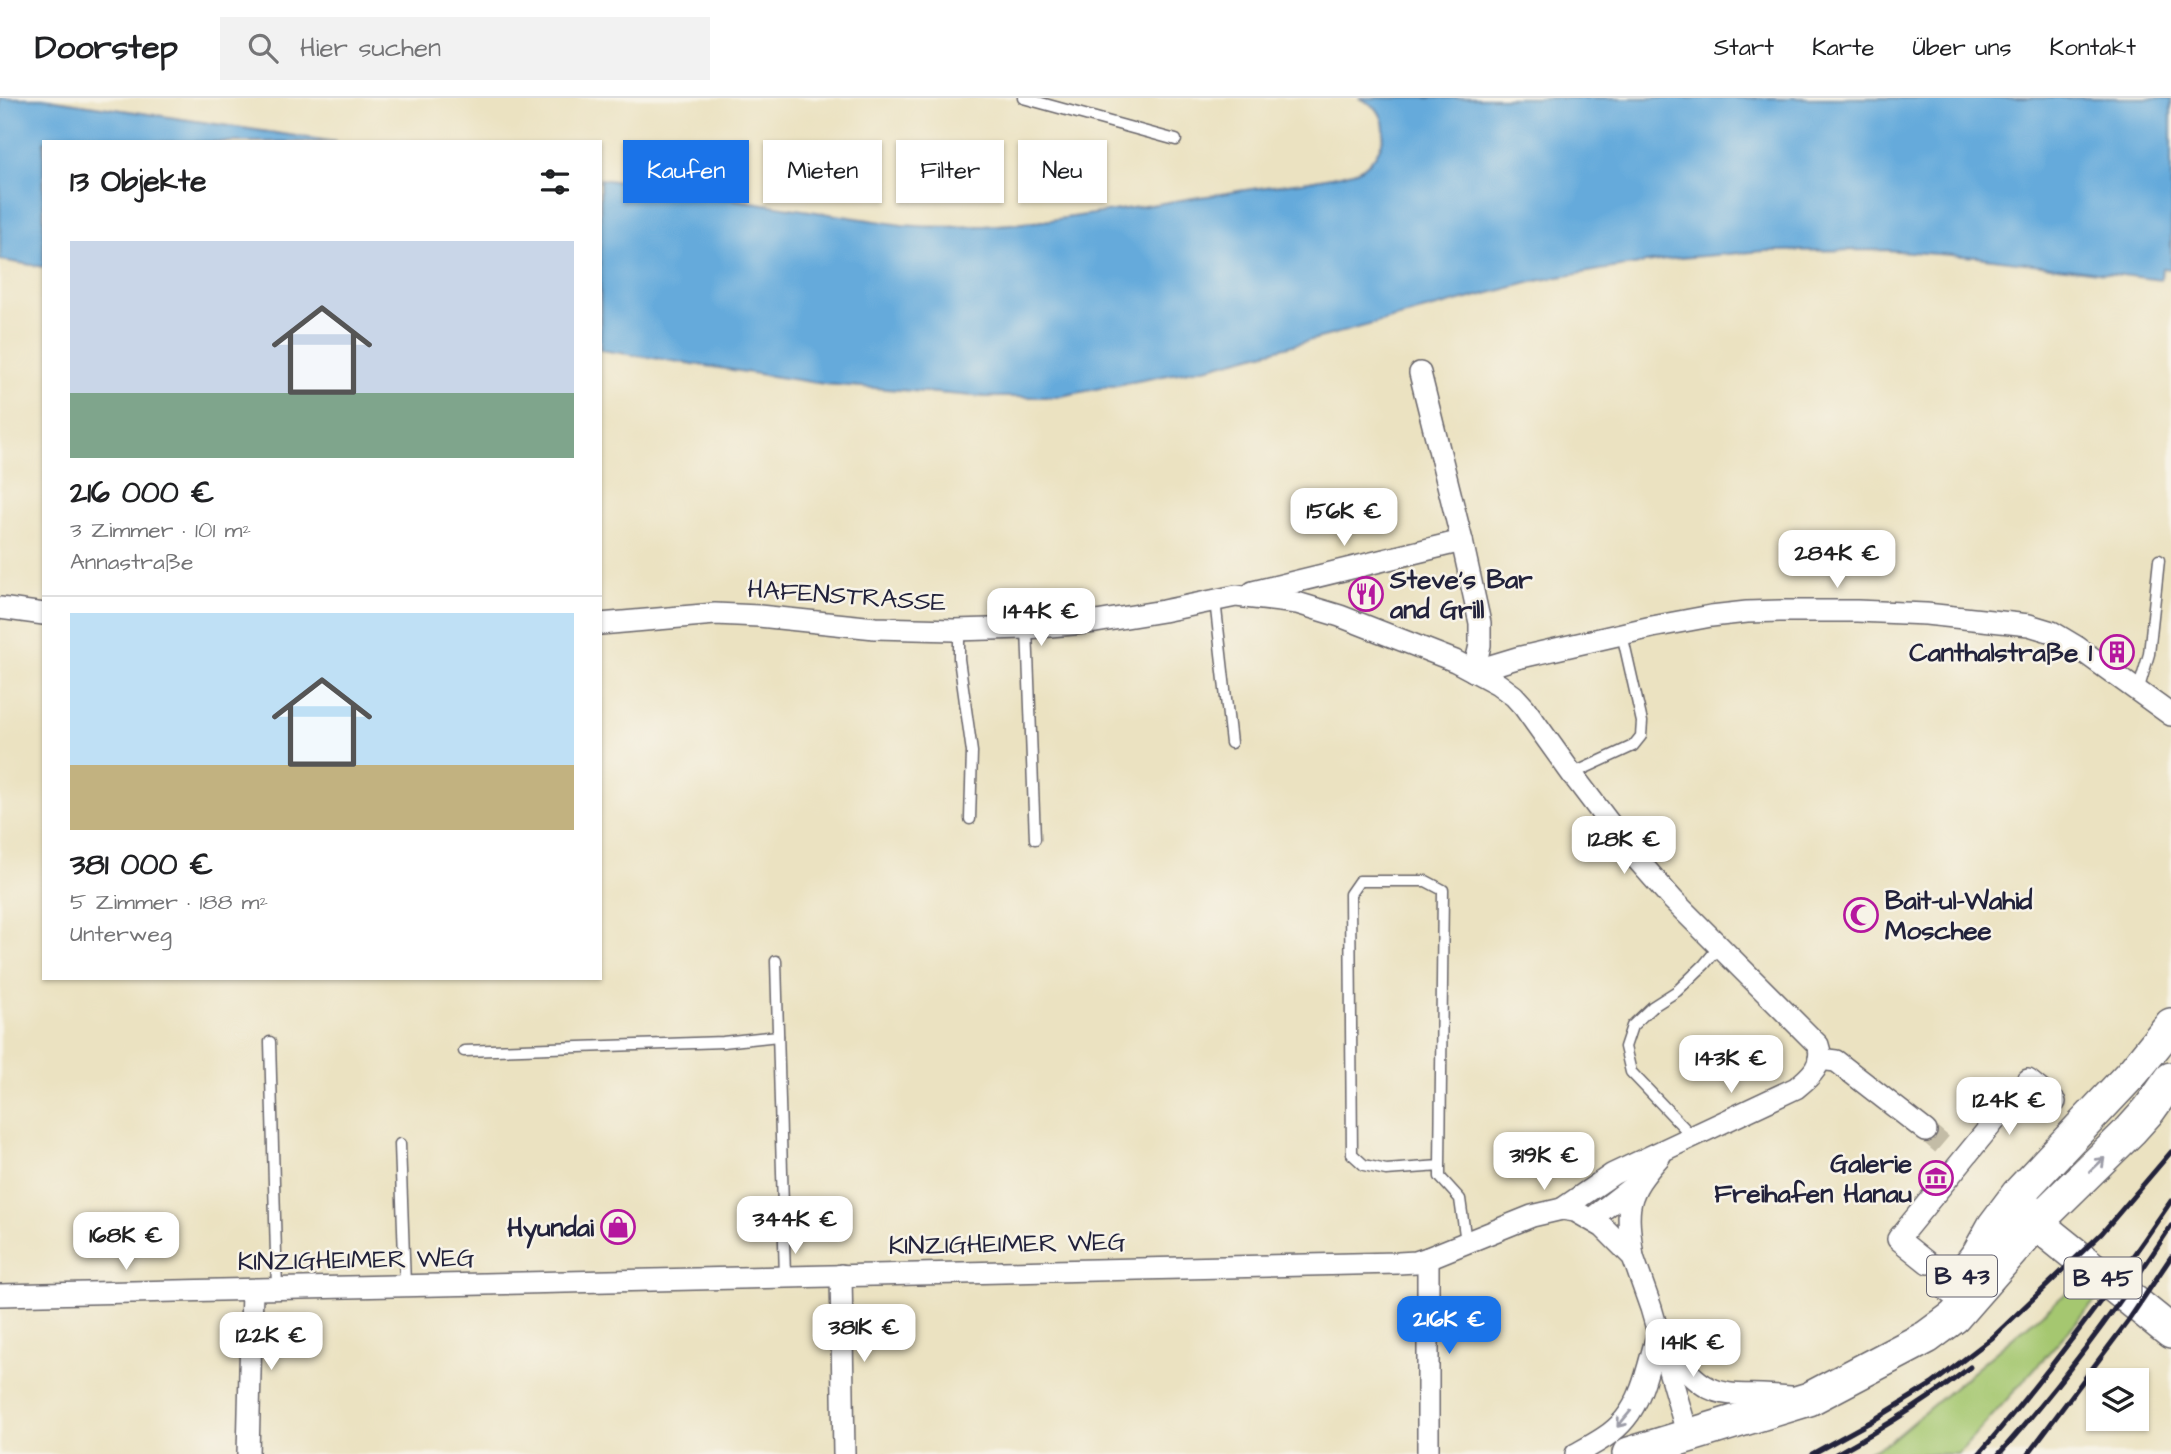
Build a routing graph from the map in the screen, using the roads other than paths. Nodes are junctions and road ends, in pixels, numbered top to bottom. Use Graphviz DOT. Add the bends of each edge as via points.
graph roads {
  1 [pos="1023,98"];
  2 [pos="1176,140"];
  3 [pos="1420,373"];
  4 [pos="1462,541"];
  5 [pos="2160,560"];
  6 [pos="1225,598"];
  7 [pos="0,608"];
  8 [pos="42,614"];
  9 [pos="602,624"];
  10 [pos="1027,628"];
  11 [pos="959,630"];
  12 [pos="1622,634"];
  13 [pos="1474,671"];
  14 [pos="2138,691"];
  15 [pos="2171,715"];
  16 [pos="1231,743"];
  17 [pos="1572,774"];
  18 [pos="970,819"];
  19 [pos="1035,839"];
  20 [pos="1718,948"];
  21 [pos="776,961"];
  22 [pos="2171,1025"];
  23 [pos="778,1036"];
  24 [pos="270,1042"];
  25 [pos="464,1051"];
  26 [pos="1819,1059"];
  27 [pos="2171,1079"];
  28 [pos="2055,1102"];
  29 [pos="1926,1131"];
  30 [pos="1692,1136"];
  31 [pos="400,1144"];
  32 [pos="1666,1149"];
  33 [pos="1440,1166"];
  34 [pos="1636,1184"];
  35 [pos="2018,1194"];
  36 [pos="1562,1209"];
  37 [pos="2041,1217"];
  38 [pos="1591,1219"];
  39 [pos="1466,1242"];
  40 [pos="1633,1257"];
  41 [pos="1428,1258"];
  42 [pos="1928,1263"];
  43 [pos="841,1275"];
  44 [pos="785,1277"];
  45 [pos="405,1285"];
  46 [pos="277,1289"];
  47 [pos="252,1290"];
  48 [pos="0,1295"];
  49 [pos="2171,1309"];
  50 [pos="2171,1332"];
  51 [pos="1658,1333"];
  52 [pos="1899,1351"];
  53 [pos="1809,1399"];
  54 [pos="1688,1436"];
  55 [pos="248,1454"];
  56 [pos="845,1454"];
  57 [pos="1428,1454"];
  58 [pos="1576,1454"];
  59 [pos="1629,1454"];
  1 -- 2 [label="lane"];
  3 -- 4 [label="street"];
  4 -- 6 [label="street"];
  4 -- 13 [label="street" via="1480,623"];
  5 -- 14 [label="lane" via="2148,654"];
  6 -- 10 [label="street, HAFENSTRASSE" via="1096,622"];
  6 -- 13 [label="street, HAFENSTRASSE" via="1273,599 1320,609"];
  6 -- 16 [label="lane"];
  7 -- 8 [label="street"];
  9 -- 11 [label="street, HAFENSTRASSE" via="715,614 875,628"];
  10 -- 11 [label="street, HAFENSTRASSE"];
  10 -- 19 [label="lane"];
  11 -- 18 [label="lane" via="972,752"];
  12 -- 13 [label="street"];
  12 -- 14 [label="street" via="1711,616 1780,611 1926,614 2029,625 2064,638"];
  12 -- 17 [label="lane" via="1642,722 1641,736 1633,746"];
  13 -- 17 [label="street, HAFENSTRASSE" via="1524,707"];
  14 -- 15 [label="street"];
  17 -- 20 [label="street, HAFENSTRASSE" via="1635,857"];
  20 -- 26 [label="street, HAFENSTRASSE" via="1818,1045"];
  20 -- 30 [label="lane" via="1677,991 1632,1026 1625,1047 1631,1072"];
  21 -- 23 [label="lane"];
  22 -- 35 [label="main road, B 43"];
  23 -- 25 [label="lane"];
  23 -- 44 [label="lane"];
  24 -- 46 [label="lane"];
  26 -- 29 [label="street" via="1836,1061"];
  26 -- 30 [label="street" via="1815,1071 1796,1087"];
  37 -- 27 [label="main road, B 43, one-way" via="2131,1130"];
  28 -- 42 [label="street" via="2028,1080 1954,1154 1898,1239"];
  30 -- 32 [label="street"];
  31 -- 45 [label="lane"];
  32 -- 34 [label="street"];
  32 -- 36 [label="street" via="1614,1174"];
  33 -- 33 [label="lane" via="1443,891 1426,881 1359,881 1350,894 1352,1154 1364,1165 1386,1170"];
  33 -- 39 [label="lane" via="1440,1177 1460,1199"];
  34 -- 38 [label="street"];
  34 -- 40 [label="street" via="1628,1218"];
  35 -- 37 [label="main road, B 45"];
  35 -- 52 [label="main road, B 43" via="1959,1280"];
  36 -- 38 [label="street"];
  36 -- 39 [label="street, KINZIGHEIMER WEG"];
  37 -- 49 [label="main road, B 45"];
  37 -- 50 [label="main road, B 45"];
  37 -- 52 [label="main road, B 43" via="1954,1317"];
  38 -- 40 [label="street"];
  39 -- 41 [label="street, KINZIGHEIMER WEG"];
  40 -- 51 [label="street"];
  41 -- 43 [label="street, KINZIGHEIMER WEG" via="1398,1263"];
  41 -- 57 [label="street"];
  43 -- 44 [label="street, KINZIGHEIMER WEG"];
  43 -- 56 [label="street"];
  44 -- 45 [label="street, KINZIGHEIMER WEG"];
  45 -- 46 [label="street, KINZIGHEIMER WEG"];
  46 -- 47 [label="street, KINZIGHEIMER WEG"];
  47 -- 48 [label="street, KINZIGHEIMER WEG"];
  47 -- 55 [label="street"];
  51 -- 53 [label="street" via="1682,1366 1710,1389 1738,1396"];
  51 -- 54 [label="street"];
  51 -- 58 [label="street, one-way" via="1632,1408 1615,1429"];
  52 -- 53 [label="main road, B 43"];
  53 -- 54 [label="main road, B 43"];
  54 -- 59 [label="main road, B 43"];
}
